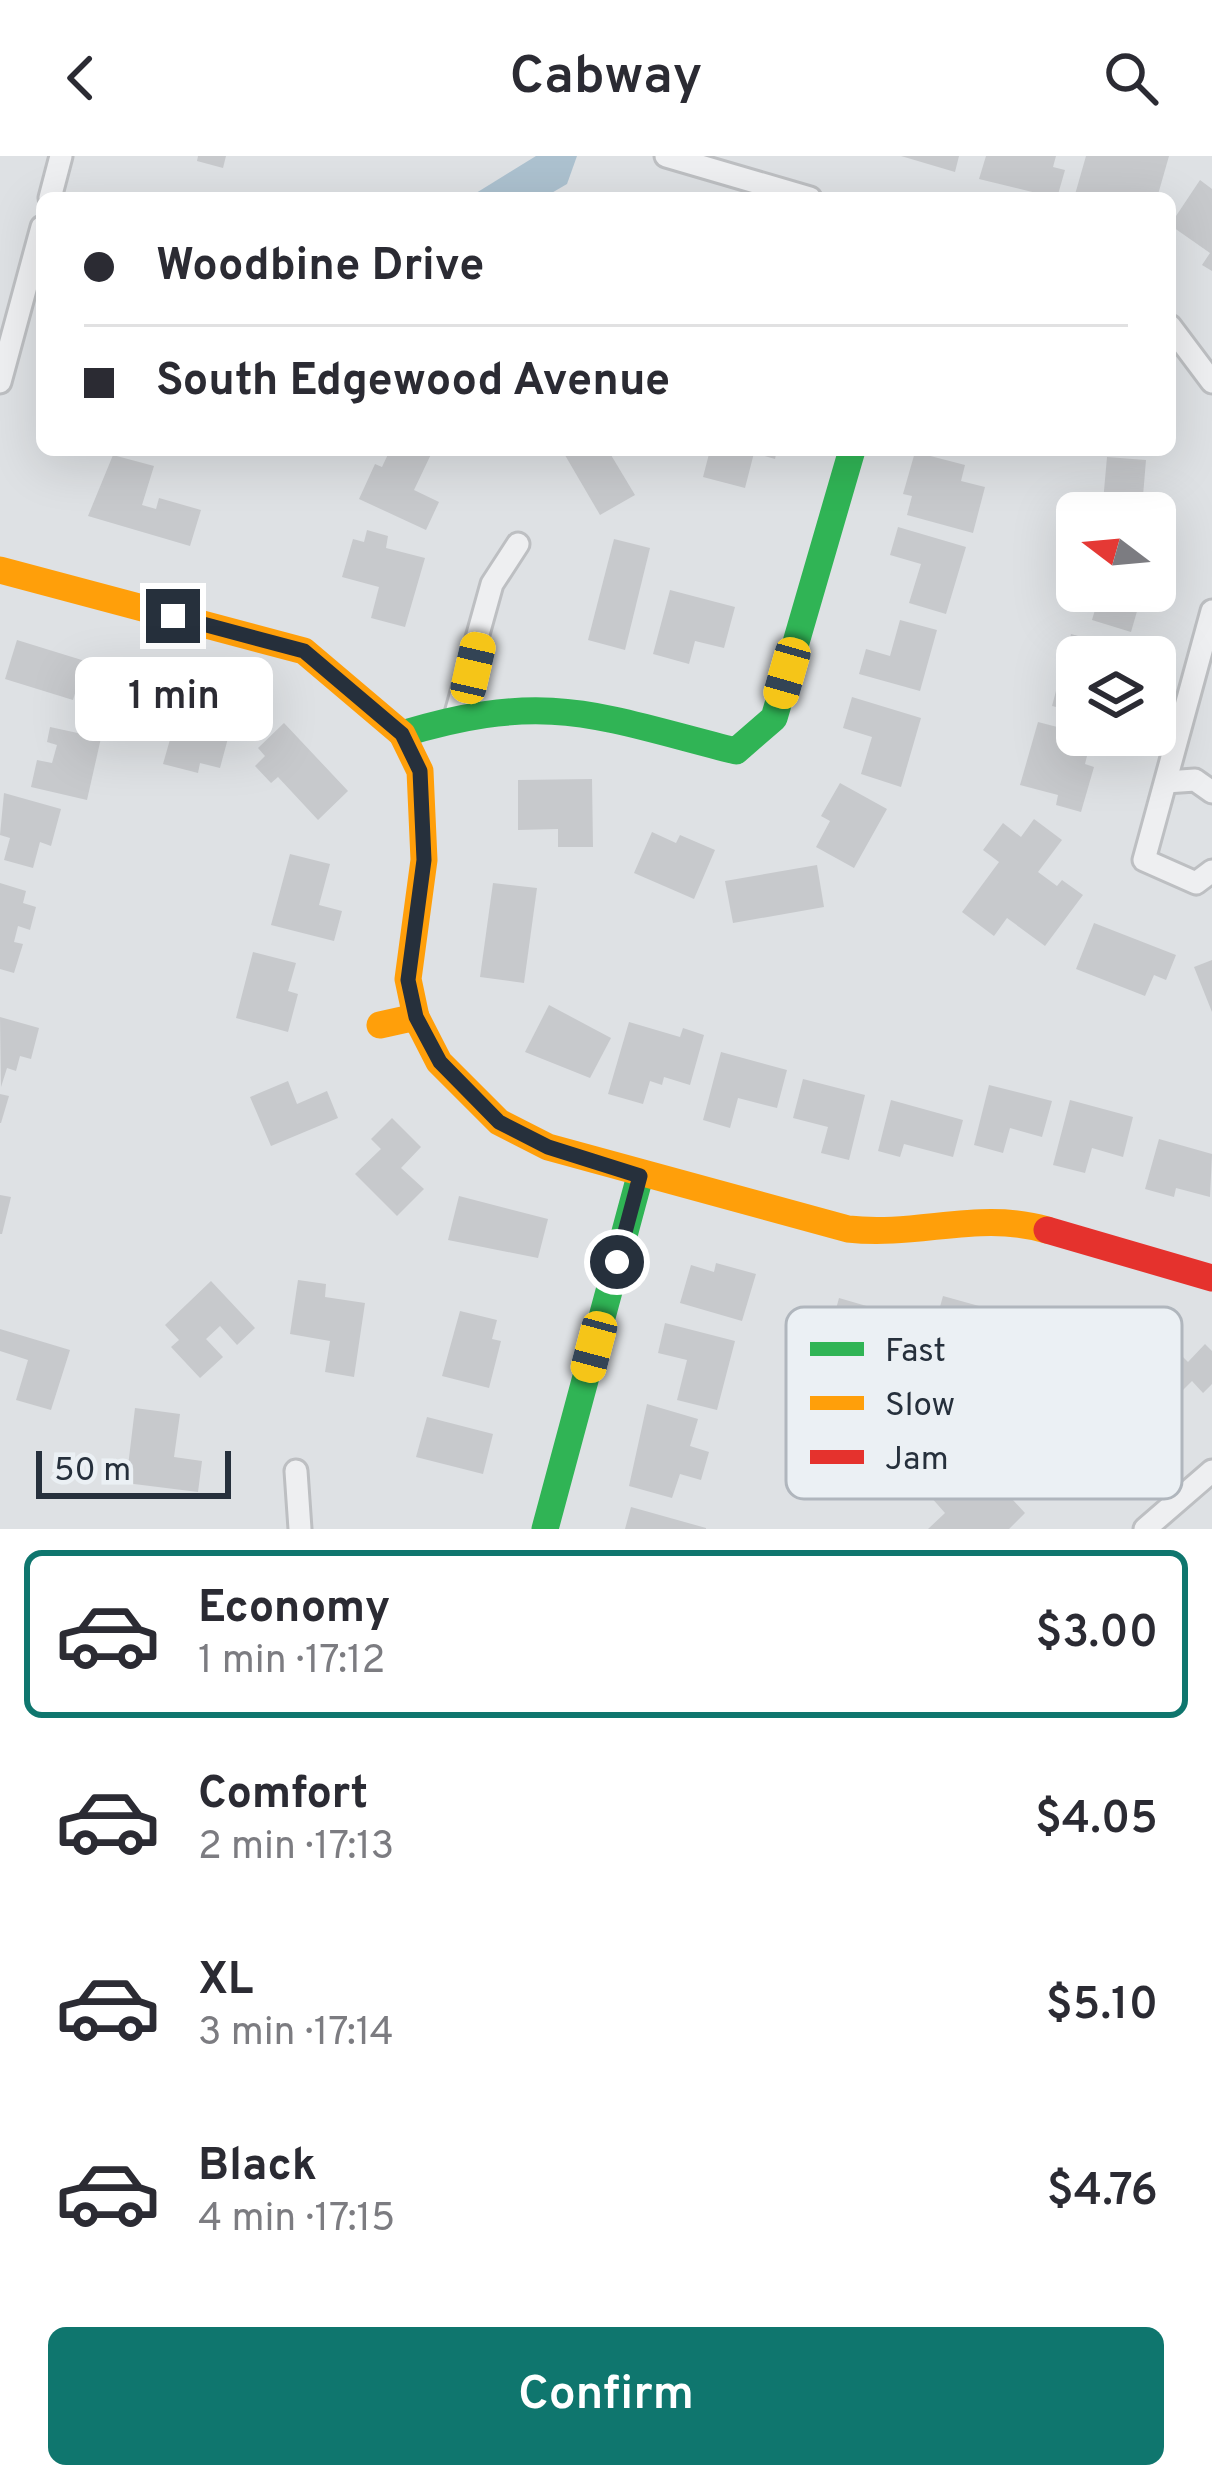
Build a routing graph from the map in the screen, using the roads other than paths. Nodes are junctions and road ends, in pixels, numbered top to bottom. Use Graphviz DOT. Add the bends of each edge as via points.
graph roads {
  1 [pos="62,156"];
  2 [pos="666,156"];
  3 [pos="52,192"];
  4 [pos="789,192"];
  5 [pos="36,249"];
  6 [pos="1176,334"];
  7 [pos="0,382"];
  8 [pos="1212,382"];
  9 [pos="850,456"];
  10 [pos="518,544"];
  11 [pos="0,570"];
  12 [pos="1212,611"];
  13 [pos="455,717"];
  14 [pos="402,734"];
  15 [pos="1166,782"];
  16 [pos="1212,792"];
  17 [pos="1212,871"];
  18 [pos="416,1017"];
  19 [pos="380,1025"];
  20 [pos="640,1176"];
  21 [pos="1212,1278"];
  22 [pos="296,1471"];
  23 [pos="1212,1471"];
  24 [pos="1182,1497"];
  25 [pos="1180,1499"];
  26 [pos="300,1529"];
  27 [pos="545,1529"];
  28 [pos="1145,1529"];
  1 -- 3 [label="street"];
  2 -- 4 [label="street"];
  5 -- 7 [label="street"];
  6 -- 8 [label="street"];
  9 -- 13 [label="street" via="774,718 736,751 610,715 547,708"];
  10 -- 13 [label="street" via="492,584"];
  11 -- 14 [label="street" via="304,651"];
  12 -- 15 [label="street"];
  13 -- 14 [label="street"];
  14 -- 18 [label="street" via="420,771 424,860 408,980"];
  15 -- 16 [label="street" via="1195,780"];
  15 -- 17 [label="street" via="1144,860 1196,884"];
  18 -- 19 [label="street"];
  18 -- 20 [label="street" via="440,1062 499,1122"];
  20 -- 21 [label="street" via="891,1234 1010,1219"];
  20 -- 27 [label="street"];
  22 -- 26 [label="street"];
  23 -- 24 [label="street"];
  25 -- 28 [label="street"];
}
